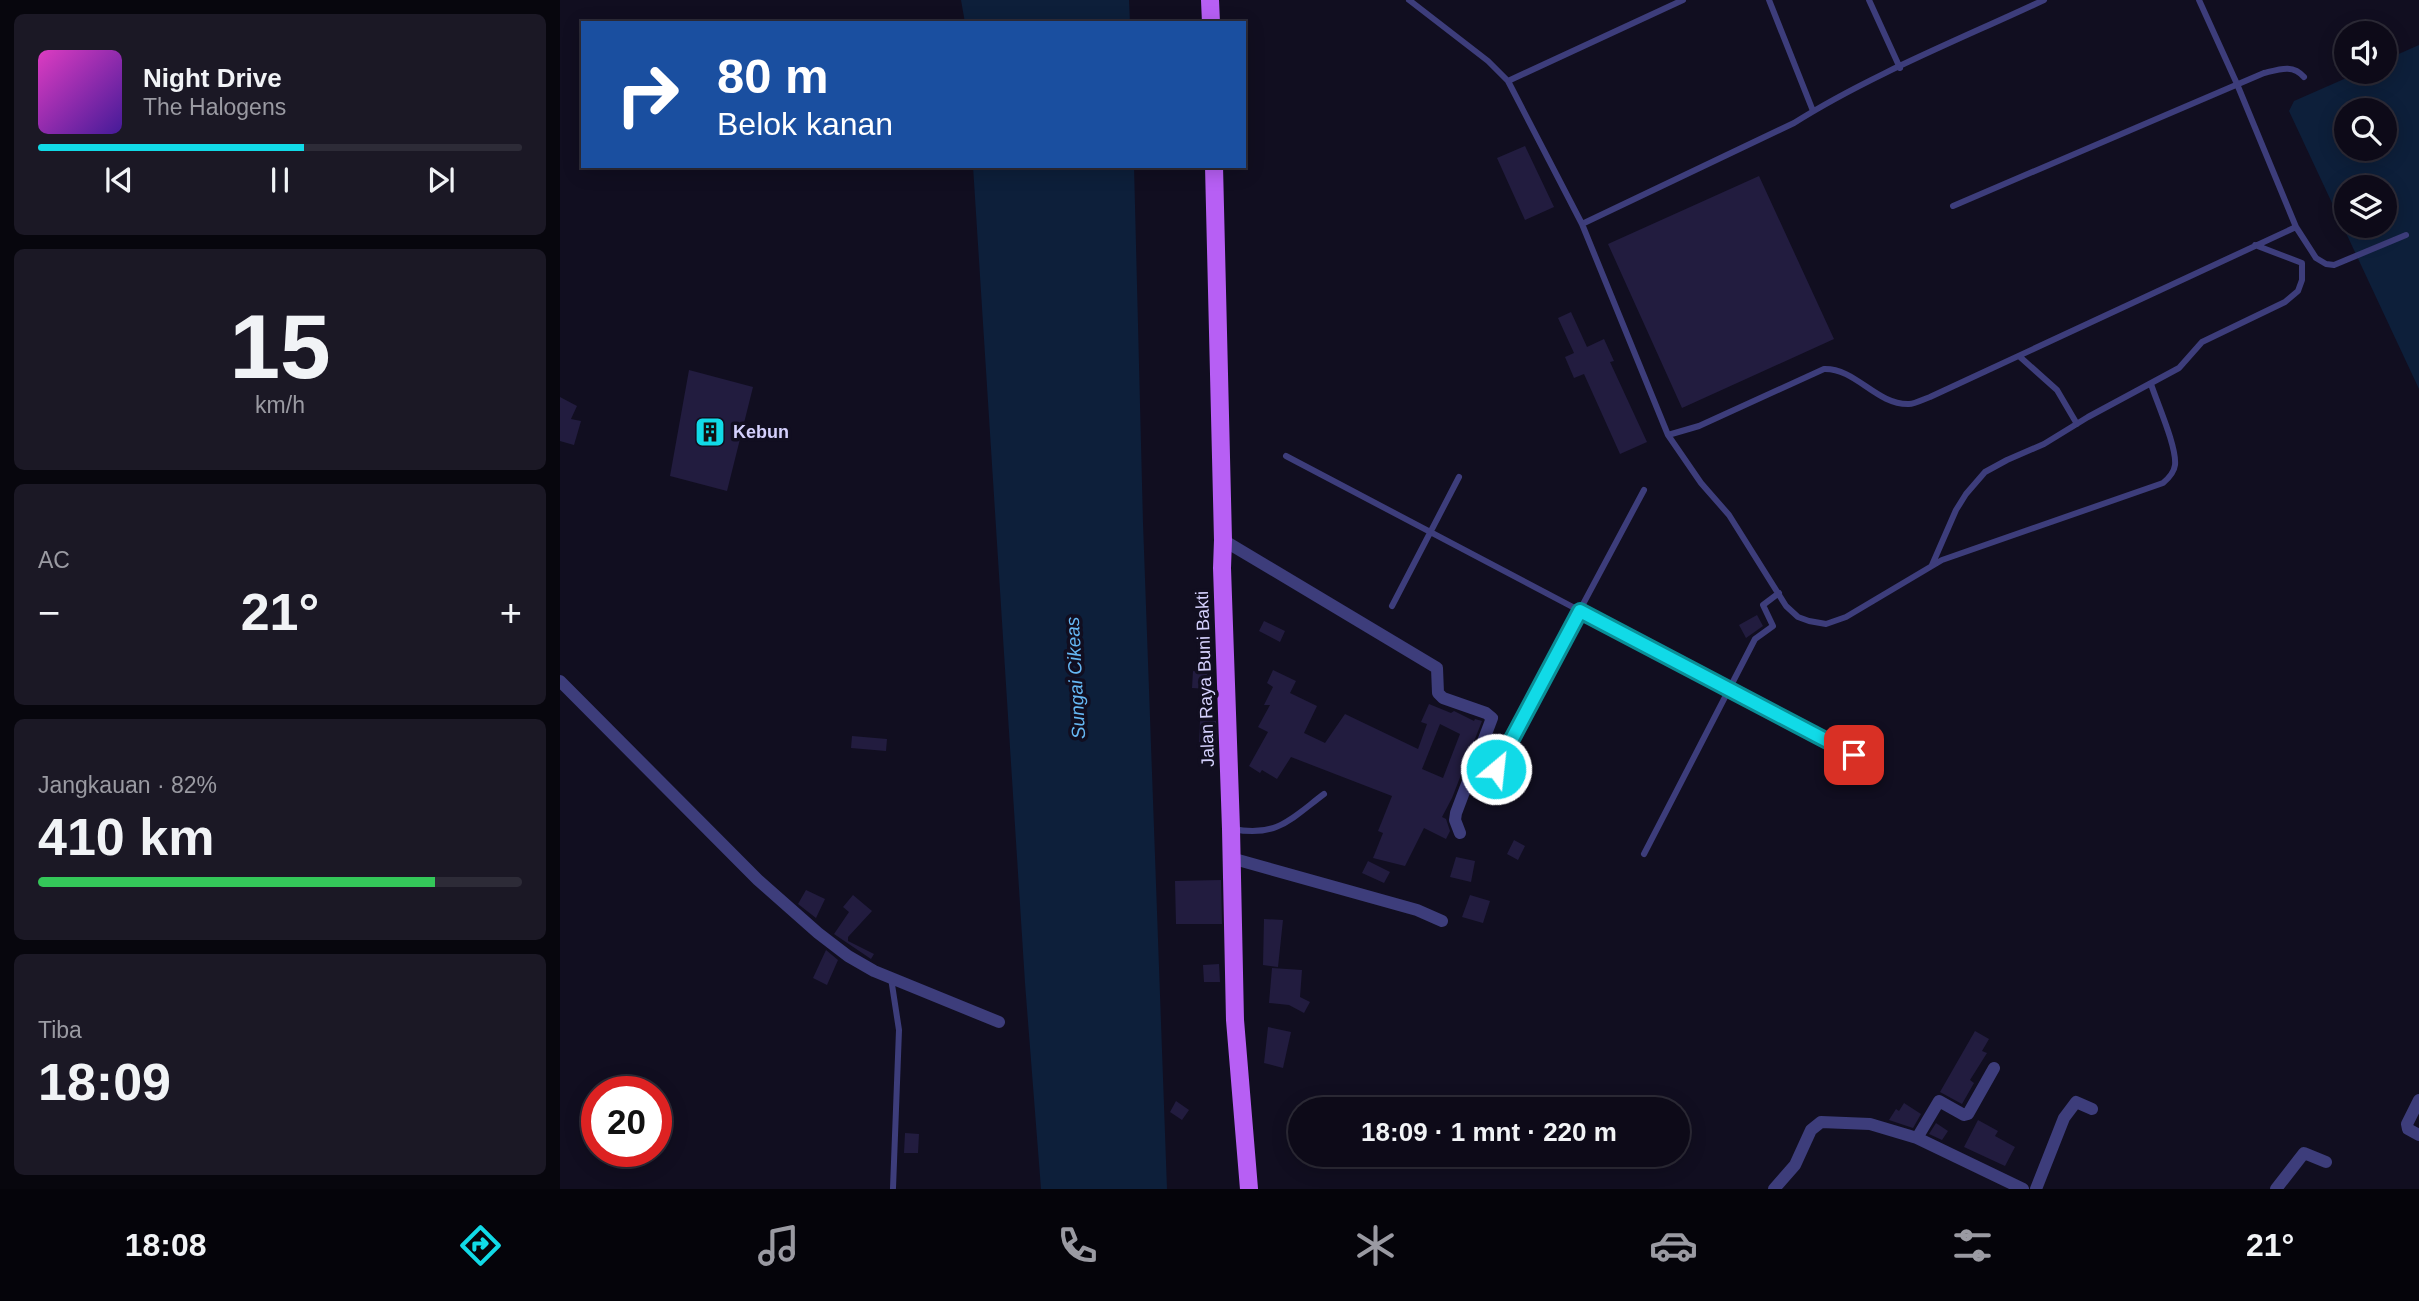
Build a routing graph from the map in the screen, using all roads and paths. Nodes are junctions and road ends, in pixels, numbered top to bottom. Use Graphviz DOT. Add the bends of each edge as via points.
graph roads {
  1 [pos="1210,0"];
  2 [pos="1409,0"];
  3 [pos="1683,0"];
  4 [pos="1769,0"];
  5 [pos="1868,0"];
  6 [pos="2044,0"];
  7 [pos="2199,0"];
  8 [pos="1211,21"];
  9 [pos="1900,68"];
  10 [pos="2304,77"];
  11 [pos="1508,81"];
  12 [pos="2237,84"];
  13 [pos="1813,111"];
  14 [pos="1214,168"];
  15 [pos="1953,206"];
  16 [pos="1582,225"];
  17 [pos="2296,227"];
  18 [pos="2406,235"];
  19 [pos="2255,245"];
  20 [pos="2019,356"];
  21 [pos="2151,384"];
  22 [pos="2077,424"];
  23 [pos="1668,435"];
  24 [pos="1286,456"];
  25 [pos="1459,477"];
  26 [pos="1644,490"];
  27 [pos="1431,532"];
  28 [pos="1223,540"];
  29 [pos="1932,565"];
  30 [pos="1779,593"];
  31 [pos="1392,606"];
  32 [pos="1580,611"];
  33 [pos="560,681"];
  34 [pos="1729,690"];
  35 [pos="1854,755"];
  36 [pos="1496,769"];
  37 [pos="1324,794"];
  38 [pos="1231,829"];
  39 [pos="1460,833"];
  40 [pos="1644,853"];
  41 [pos="1231,858"];
  42 [pos="1442,921"];
  43 [pos="891,978"];
  44 [pos="999,1022"];
  45 [pos="1994,1068"];
  46 [pos="2419,1100"];
  47 [pos="2092,1109"];
  48 [pos="2419,1135"];
  49 [pos="1917,1138"];
  50 [pos="2326,1162"];
  51 [pos="1780,1187"];
  52 [pos="893,1188"];
  53 [pos="1249,1189"];
  54 [pos="2023,1189"];
  55 [pos="2036,1189"];
  56 [pos="2276,1189"];
  1 -- 8 [label="main road"];
  2 -- 11 [label="lane"];
  3 -- 11 [label="lane"];
  4 -- 13 [label="lane"];
  5 -- 9 [label="lane"];
  6 -- 9 [label="lane"];
  7 -- 12 [label="lane"];
  9 -- 13 [label="lane"];
  10 -- 12 [label="lane" via="2288,68"];
  11 -- 16 [label="lane"];
  12 -- 15 [label="lane"];
  12 -- 17 [label="lane"];
  13 -- 16 [label="lane"];
  14 -- 28 [label="main road, Jalan Raya Buni Bakti"];
  16 -- 23 [label="lane"];
  17 -- 18 [label="lane" via="2316,258 2334,265"];
  17 -- 19 [label="lane"];
  19 -- 20 [label="lane"];
  19 -- 21 [label="lane" via="2301,263 2298,291 2285,302 2202,342 2179,368"];
  20 -- 22 [label="lane" via="2057,390"];
  20 -- 23 [label="lane" via="1910,404 1862,386 1836,369 1824,369 1699,426"];
  21 -- 22 [label="lane"];
  21 -- 29 [label="lane" via="2172,449 2175,465 2170,477"];
  22 -- 29 [label="lane" via="1985,472 1956,510"];
  23 -- 30 [label="lane" via="1700,484 1729,515"];
  24 -- 27 [label="lane"];
  25 -- 27 [label="lane"];
  26 -- 32 [label="lane"];
  27 -- 31 [label="lane"];
  27 -- 32 [label="lane"];
  28 -- 38 [label="main road, Jalan Raya Buni Bakti"];
  28 -- 39 [label="street" via="1437,668 1437,693 1492,718 1456,813"];
  29 -- 30 [label="lane" via="1846,617 1826,624 1798,617"];
  30 -- 34 [label="lane" via="1763,604 1773,626 1755,639"];
  32 -- 34 [label="lane"];
  32 -- 36 [label="lane"];
  33 -- 43 [label="street" via="758,880 848,956"];
  34 -- 35 [label="lane"];
  34 -- 40 [label="lane"];
  37 -- 38 [label="lane" via="1278,828"];
  38 -- 41 [label="main road, Jalan Raya Buni Bakti"];
  41 -- 42 [label="street"];
  41 -- 53 [label="main road, Jalan Raya Buni Bakti" via="1235,1020"];
  43 -- 44 [label="street"];
  43 -- 52 [label="lane" via="899,1030"];
  45 -- 49 [label="street" via="1968,1114 1939,1101"];
  46 -- 48 [label="street" via="2407,1124"];
  47 -- 55 [label="street" via="2076,1102 2064,1118"];
  49 -- 51 [label="street" via="1870,1124 1821,1122 1811,1130"];
  49 -- 54 [label="street"];
  50 -- 56 [label="street" via="2304,1153"];
}
